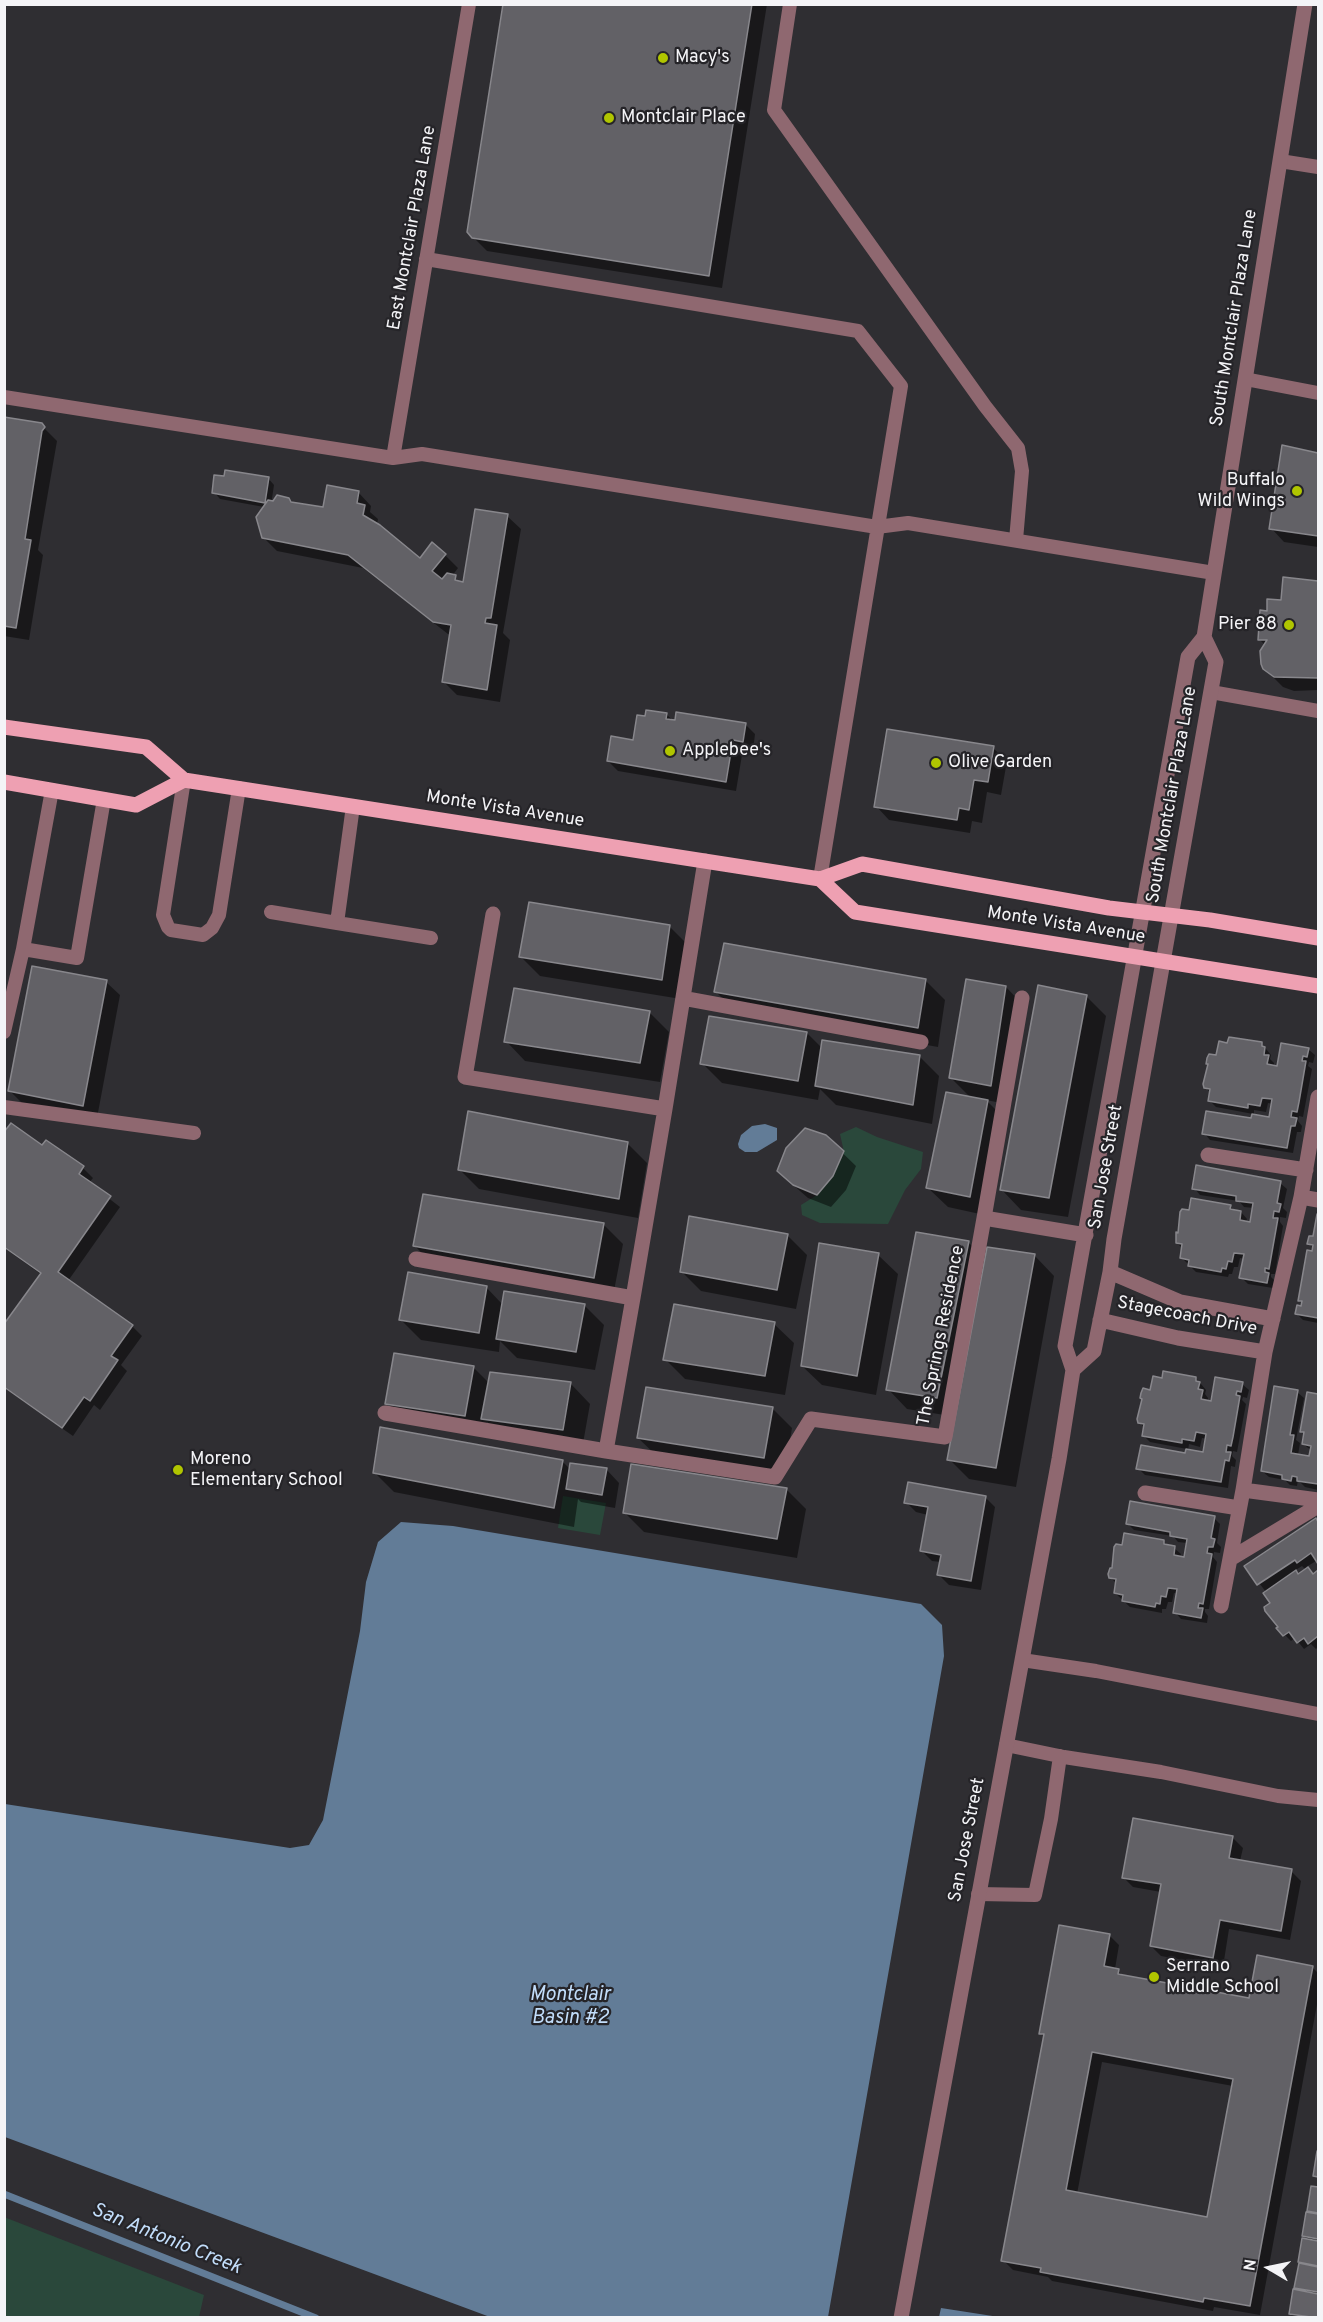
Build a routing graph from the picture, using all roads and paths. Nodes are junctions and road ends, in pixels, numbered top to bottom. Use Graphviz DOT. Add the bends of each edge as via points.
graph roads {
  1 [pos="469,4"];
  2 [pos="790,4"];
  3 [pos="1305,4"];
  4 [pos="1280,161"];
  5 [pos="1318,167"];
  6 [pos="426,259"];
  7 [pos="1245,379"];
  8 [pos="1318,393"];
  9 [pos="4,397"];
  10 [pos="393,458"];
  11 [pos="877,527"];
  12 [pos="1016,540"];
  13 [pos="1214,573"];
  14 [pos="1204,637"];
  15 [pos="1211,692"];
  16 [pos="1318,711"];
  17 [pos="4,727"];
  18 [pos="184,780"];
  19 [pos="4,782"];
  20 [pos="239,788"];
  21 [pos="52,790"];
  22 [pos="104,799"];
  23 [pos="353,806"];
  24 [pos="705,861"];
  25 [pos="820,879"];
  26 [pos="271,912"];
  27 [pos="1143,912"];
  28 [pos="493,914"];
  29 [pos="1172,916"];
  30 [pos="337,923"];
  31 [pos="431,938"];
  32 [pos="1318,938"];
  33 [pos="23,949"];
  34 [pos="1136,957"];
  35 [pos="1164,962"];
  36 [pos="1318,986"];
  37 [pos="683,998"];
  38 [pos="1022,998"];
  39 [pos="4,1032"];
  40 [pos="921,1042"];
  41 [pos="1318,1096"];
  42 [pos="4,1107"];
  43 [pos="665,1109"];
  44 [pos="194,1133"];
  45 [pos="1208,1155"];
  46 [pos="1306,1170"];
  47 [pos="1302,1197"];
  48 [pos="1318,1200"];
  49 [pos="984,1218"];
  50 [pos="1086,1235"];
  51 [pos="416,1259"];
  52 [pos="1110,1272"];
  53 [pos="633,1298"];
  54 [pos="1273,1319"];
  55 [pos="1100,1320"];
  56 [pos="1265,1352"];
  57 [pos="1073,1370"];
  58 [pos="385,1413"];
  59 [pos="606,1451"];
  60 [pos="1243,1490"];
  61 [pos="1145,1493"];
  62 [pos="1318,1500"];
  63 [pos="1318,1506"];
  64 [pos="1239,1508"];
  65 [pos="1230,1559"];
  66 [pos="1221,1606"];
  67 [pos="1022,1660"];
  68 [pos="1318,1714"];
  69 [pos="1006,1744"];
  70 [pos="1060,1756"];
  71 [pos="1318,1800"];
  72 [pos="978,1894"];
  73 [pos="901,2318"];
  1 -- 6 [label="lane, East Montclair Plaza Lane"];
  2 -- 12 [label="lane" via="774,110 1018,448 1022,471"];
  3 -- 4 [label="street, South Montclair Plaza Lane"];
  4 -- 5 [label="lane"];
  4 -- 7 [label="street, South Montclair Plaza Lane"];
  6 -- 10 [label="lane, East Montclair Plaza Lane"];
  6 -- 11 [label="lane" via="858,331 901,386"];
  7 -- 8 [label="lane"];
  7 -- 13 [label="street, South Montclair Plaza Lane"];
  9 -- 10 [label="lane"];
  10 -- 11 [label="lane" via="422,454"];
  11 -- 12 [label="lane" via="908,523"];
  11 -- 25 [label="lane"];
  12 -- 13 [label="lane"];
  13 -- 14 [label="street, South Montclair Plaza Lane"];
  14 -- 15 [label="street, South Montclair Plaza Lane" via="1216,662"];
  14 -- 27 [label="street, South Montclair Plaza Lane" via="1188,657"];
  15 -- 16 [label="lane"];
  15 -- 29 [label="street, South Montclair Plaza Lane"];
  17 -- 18 [label="main road" via="146,747"];
  18 -- 20 [label="main road, Monte Vista Avenue"];
  18 -- 20 [label="lane" via="163,915 171,930 202,935 212,928 219,915"];
  18 -- 22 [label="main road" via="136,805"];
  19 -- 21 [label="main road"];
  20 -- 23 [label="main road, Monte Vista Avenue"];
  21 -- 22 [label="main road"];
  21 -- 33 [label="lane"];
  22 -- 33 [label="lane" via="77,958"];
  23 -- 24 [label="main road, Monte Vista Avenue"];
  23 -- 30 [label="lane"];
  24 -- 25 [label="main road, Monte Vista Avenue"];
  24 -- 37 [label="street"];
  25 -- 27 [label="main road, Monte Vista Avenue" via="862,864"];
  25 -- 34 [label="main road, Monte Vista Avenue" via="855,912"];
  26 -- 30 [label="lane"];
  27 -- 29 [label="main road, Monte Vista Avenue"];
  27 -- 34 [label="street, South Montclair Plaza Lane"];
  28 -- 43 [label="street" via="465,1077"];
  29 -- 32 [label="main road, Monte Vista Avenue"];
  29 -- 35 [label="street, South Montclair Plaza Lane"];
  30 -- 31 [label="lane"];
  33 -- 39 [label="lane"];
  34 -- 35 [label="main road, Monte Vista Avenue"];
  34 -- 50 [label="street, San Jose Street"];
  35 -- 36 [label="main road, Monte Vista Avenue"];
  35 -- 52 [label="street, San Jose Street"];
  37 -- 40 [label="street"];
  37 -- 43 [label="street"];
  38 -- 49 [label="street, The Springs Residence"];
  41 -- 46 [label="street, Stagecoach Drive"];
  42 -- 44 [label="lane"];
  43 -- 53 [label="street"];
  45 -- 46 [label="street"];
  46 -- 47 [label="street, Stagecoach Drive"];
  47 -- 48 [label="street"];
  47 -- 54 [label="street, Stagecoach Drive"];
  49 -- 50 [label="street"];
  49 -- 59 [label="street, The Springs Residence" via="945,1437 811,1419 776,1477"];
  50 -- 57 [label="street, San Jose Street" via="1065,1346"];
  51 -- 53 [label="street"];
  52 -- 54 [label="street, Stagecoach Drive" via="1180,1302"];
  52 -- 55 [label="street, San Jose Street"];
  53 -- 59 [label="street"];
  54 -- 56 [label="street, Stagecoach Drive"];
  55 -- 56 [label="street, Stagecoach Drive"];
  55 -- 57 [label="street, San Jose Street" via="1094,1351"];
  56 -- 60 [label="street, Stagecoach Drive"];
  57 -- 67 [label="street, San Jose Street"];
  58 -- 59 [label="street"];
  60 -- 62 [label="street"];
  60 -- 64 [label="street, Stagecoach Drive"];
  61 -- 64 [label="street"];
  63 -- 65 [label="street"];
  64 -- 65 [label="street, Stagecoach Drive"];
  65 -- 66 [label="street, Stagecoach Drive"];
  67 -- 68 [label="lane"];
  67 -- 69 [label="street, San Jose Street"];
  69 -- 70 [label="lane"];
  69 -- 72 [label="street, San Jose Street"];
  70 -- 71 [label="lane"];
  70 -- 72 [label="lane" via="1035,1894"];
  72 -- 73 [label="street, San Jose Street"];
}
